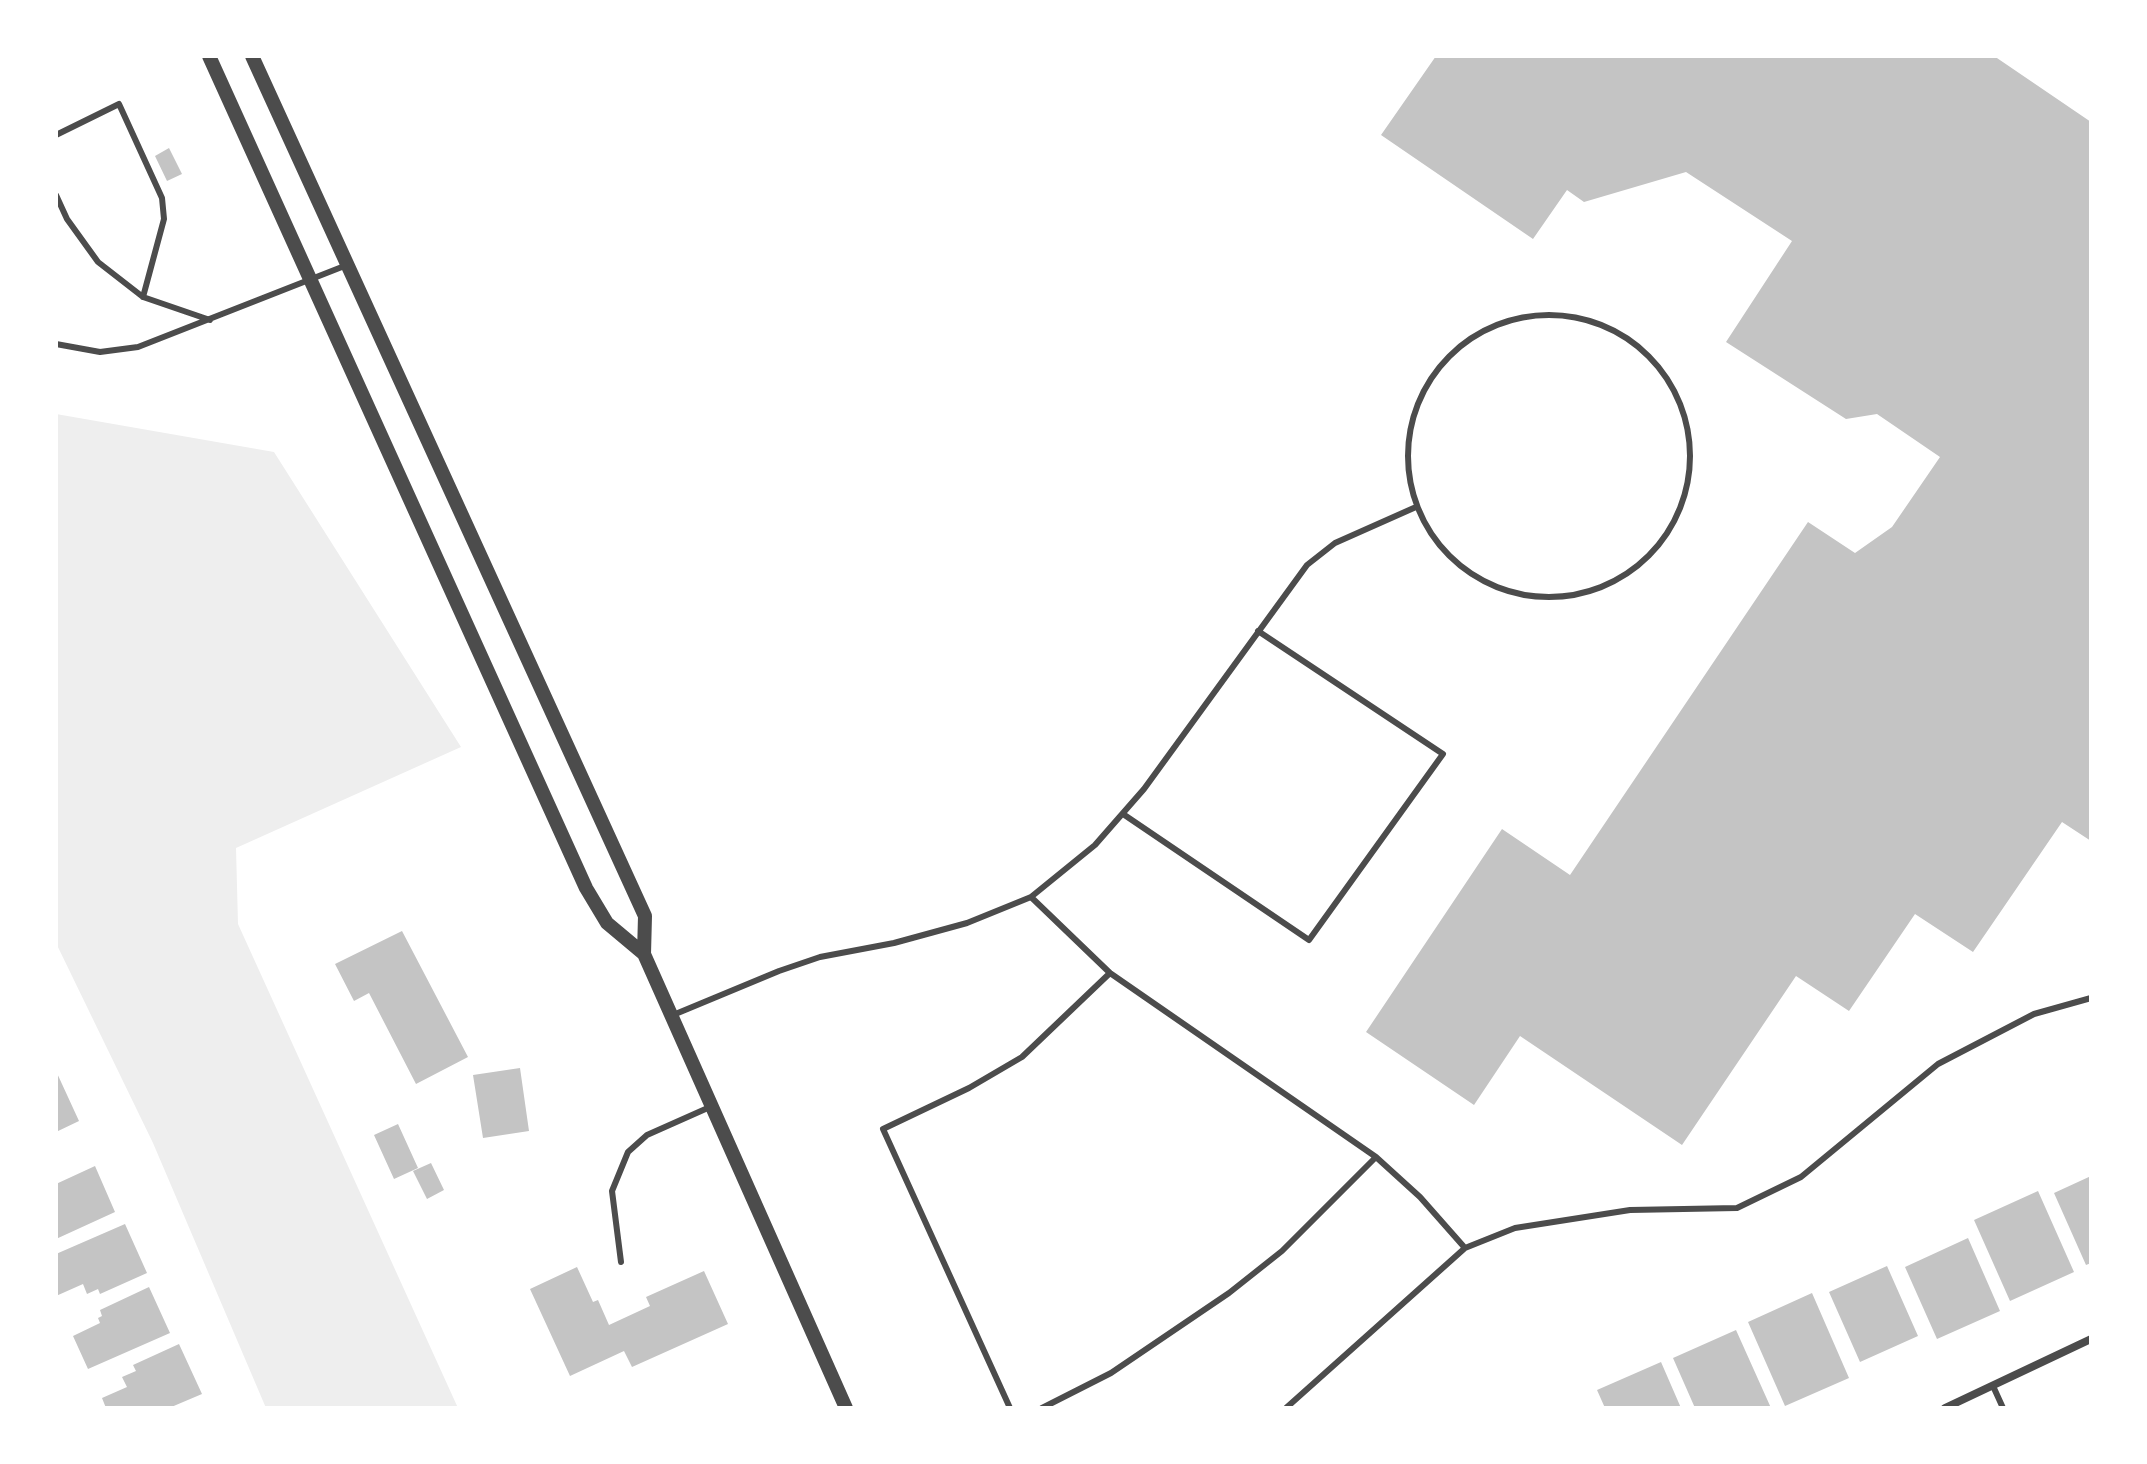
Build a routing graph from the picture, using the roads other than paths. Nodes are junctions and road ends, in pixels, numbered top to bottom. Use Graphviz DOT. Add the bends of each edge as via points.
graph roads {
  1 [pos="209,56"];
  2 [pos="252,56"];
  3 [pos="56,135"];
  4 [pos="56,195"];
  5 [pos="347,265"];
  6 [pos="311,281"];
  7 [pos="143,297"];
  8 [pos="210,320"];
  9 [pos="56,344"];
  10 [pos="1416,507"];
  11 [pos="1258,631"];
  12 [pos="1123,814"];
  13 [pos="1031,897"];
  14 [pos="644,954"];
  15 [pos="1110,973"];
  16 [pos="2091,998"];
  17 [pos="673,1015"];
  18 [pos="713,1106"];
  19 [pos="1376,1157"];
  20 [pos="1465,1248"];
  21 [pos="621,1262"];
  22 [pos="2091,1339"];
  23 [pos="1993,1386"];
  24 [pos="846,1408"];
  25 [pos="1010,1408"];
  26 [pos="1042,1408"];
  27 [pos="1286,1408"];
  28 [pos="1945,1408"];
  29 [pos="2003,1408"];
  1 -- 6 [label="street"];
  2 -- 5 [label="street"];
  3 -- 7 [label="lane" via="119,104 162,198 164,219"];
  4 -- 7 [label="lane" via="98,262"];
  5 -- 6 [label="lane"];
  5 -- 14 [label="street" via="645,916"];
  6 -- 8 [label="lane"];
  6 -- 14 [label="street" via="586,888 607,923"];
  7 -- 8 [label="lane"];
  8 -- 9 [label="lane" via="138,347 100,352"];
  10 -- 10 [label="lane" via="1441,549 1489,585 1537,597 1586,593 1614,582 1654,552 1686,497 1691,447 1671,381 1638,344 1591,319 1542,313 1485,328 1446,358 1418,399 1407,447"];
  10 -- 11 [label="lane" via="1335,543 1307,565"];
  11 -- 12 [label="lane"];
  11 -- 12 [label="lane" via="1443,754 1309,940"];
  12 -- 13 [label="lane" via="1095,845"];
  13 -- 15 [label="lane"];
  13 -- 17 [label="lane" via="967,923 820,957"];
  14 -- 17 [label="street"];
  15 -- 19 [label="lane"];
  15 -- 25 [label="lane" via="1022,1057 883,1129"];
  16 -- 20 [label="lane" via="2034,1014 1938,1064 1801,1177 1737,1208 1630,1210 1515,1228"];
  17 -- 18 [label="street"];
  18 -- 21 [label="lane" via="647,1135 628,1152 612,1191"];
  18 -- 24 [label="street"];
  19 -- 20 [label="lane"];
  19 -- 26 [label="lane" via="1282,1251 1229,1293 1111,1373"];
  20 -- 27 [label="lane"];
  22 -- 23 [label="street"];
  23 -- 28 [label="street"];
  23 -- 29 [label="lane"];
}
